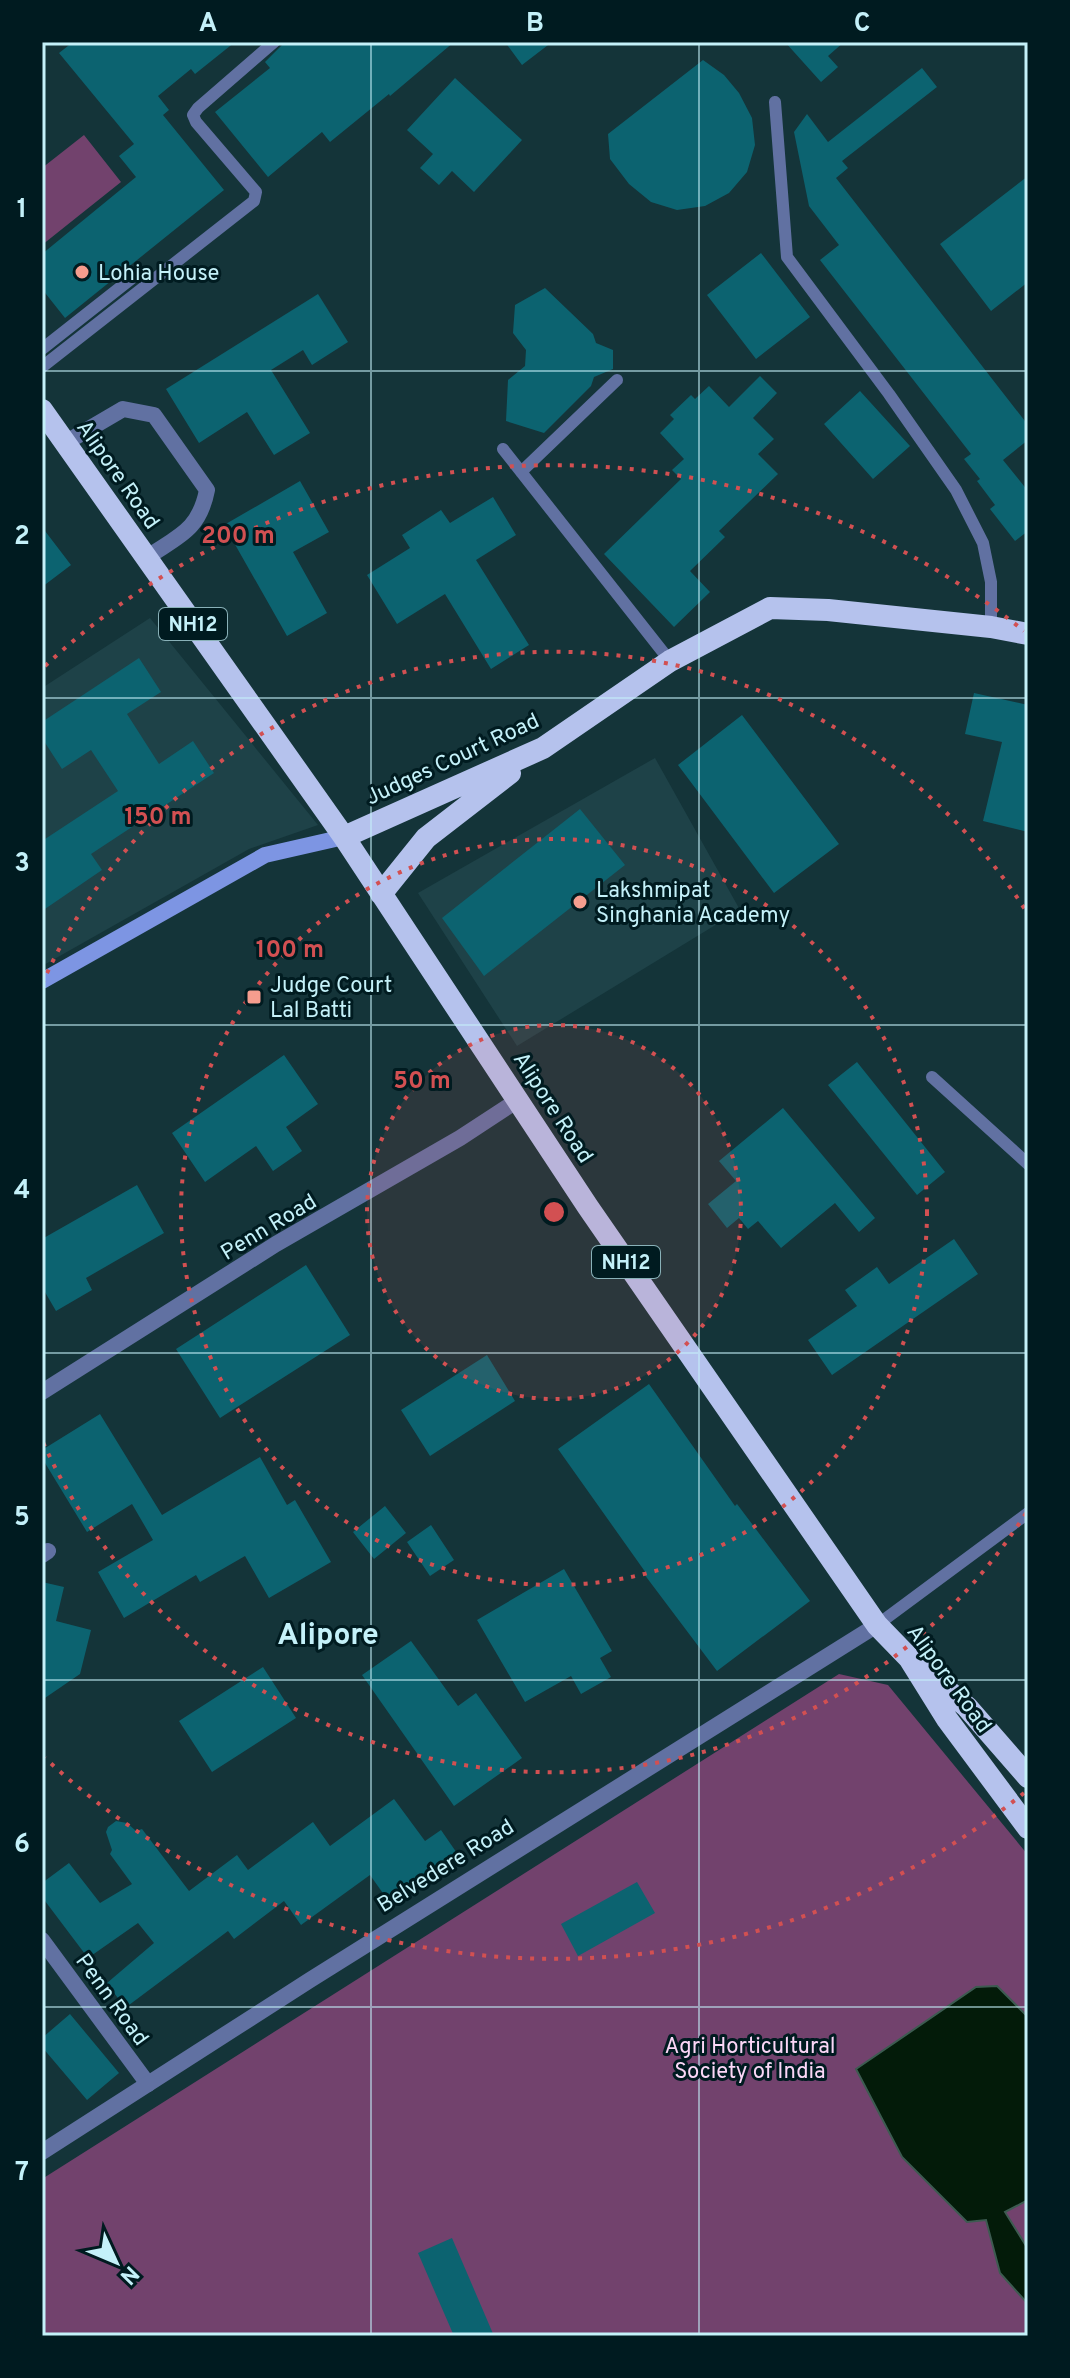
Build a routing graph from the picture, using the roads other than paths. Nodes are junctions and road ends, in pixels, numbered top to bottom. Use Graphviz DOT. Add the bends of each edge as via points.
graph roads {
  1 [pos="274,42"];
  2 [pos="775,102"];
  3 [pos="136,275"];
  4 [pos="42,349"];
  5 [pos="42,367"];
  6 [pos="617,380"];
  7 [pos="42,410"];
  8 [pos="65,443"];
  9 [pos="503,449"];
  10 [pos="521,472"];
  11 [pos="146,558"];
  12 [pos="991,627"];
  13 [pos="1028,634"];
  14 [pos="670,661"];
  15 [pos="543,748"];
  16 [pos="344,837"];
  17 [pos="381,894"];
  18 [pos="42,981"];
  19 [pos="932,1077"];
  20 [pos="518,1100"];
  21 [pos="1028,1164"];
  22 [pos="42,1392"];
  23 [pos="1028,1513"];
  24 [pos="877,1625"];
  25 [pos="909,1658"];
  26 [pos="1028,1777"];
  27 [pos="1028,1828"];
  28 [pos="42,1940"];
  29 [pos="148,2084"];
  30 [pos="42,2152"];
  1 -- 5 [label="lane" via="193,115 256,192 254,201"];
  2 -- 12 [label="lane" via="787,257 956,490 983,543 991,582"];
  3 -- 4 [label="lane"];
  6 -- 10 [label="lane"];
  7 -- 8 [label="highway, Alipore Road / NH12"];
  8 -- 11 [label="highway, Alipore Road / NH12"];
  8 -- 11 [label="street" via="123,409 154,415 207,490 203,511 189,528"];
  9 -- 10 [label="lane"];
  10 -- 14 [label="lane"];
  11 -- 16 [label="highway, Alipore Road / NH12"];
  12 -- 13 [label="highway, Judges Court Road"];
  12 -- 14 [label="highway, Judges Court Road" via="770,608"];
  14 -- 15 [label="highway, Judges Court Road"];
  15 -- 16 [label="highway, Judges Court Road"];
  15 -- 17 [label="highway" via="426,838"];
  16 -- 17 [label="highway, Alipore Road / NH12"];
  16 -- 18 [label="main road, Judges Court Road" via="265,855"];
  17 -- 20 [label="highway, Alipore Road / NH12"];
  19 -- 21 [label="lane"];
  20 -- 22 [label="street, Penn Road"];
  20 -- 24 [label="highway, Alipore Road / NH12"];
  23 -- 24 [label="lane"];
  24 -- 25 [label="highway, Alipore Road / NH12"];
  24 -- 29 [label="street, Belvedere Road"];
  25 -- 26 [label="highway, NH12" via="967,1707"];
  25 -- 27 [label="highway, Alipore Road / NH12"];
  28 -- 29 [label="street, Penn Road"];
  29 -- 30 [label="street, Belvedere Road"];
}
